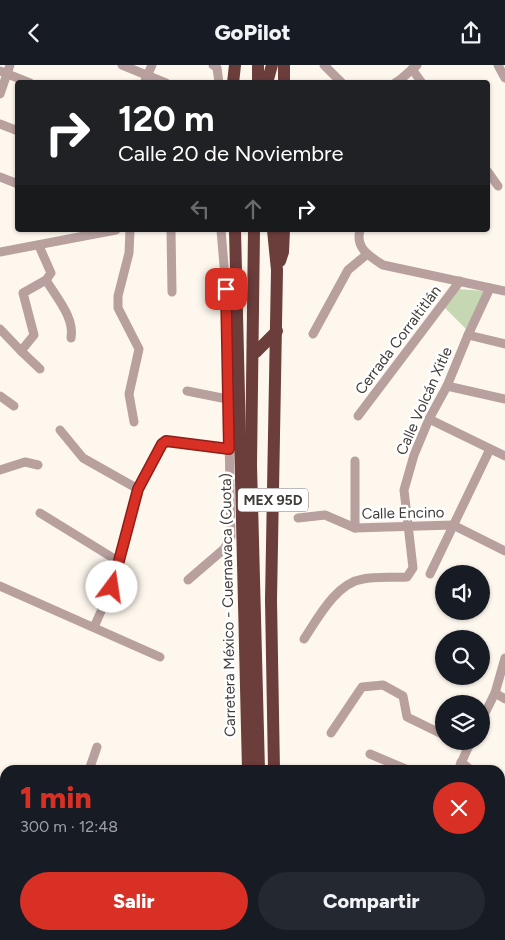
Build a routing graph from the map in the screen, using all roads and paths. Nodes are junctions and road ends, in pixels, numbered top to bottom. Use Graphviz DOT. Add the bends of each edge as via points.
graph roads {
  1 [pos="122,65"];
  2 [pos="152,65"];
  3 [pos="213,65"];
  4 [pos="235,65"];
  5 [pos="258,65"];
  6 [pos="263,65"];
  7 [pos="272,65"];
  8 [pos="284,65"];
  9 [pos="324,65"];
  10 [pos="498,65"];
  11 [pos="414,67"];
  12 [pos="6,70"];
  13 [pos="505,78"];
  14 [pos="146,79"];
  15 [pos="24,80"];
  16 [pos="218,80"];
  17 [pos="233,80"];
  18 [pos="262,80"];
  19 [pos="262,80"];
  20 [pos="263,80"];
  21 [pos="284,80"];
  22 [pos="339,80"];
  23 [pos="398,80"];
  24 [pos="420,80"];
  25 [pos="0,95"];
  26 [pos="0,124"];
  27 [pos="15,130"];
  28 [pos="490,175"];
  29 [pos="0,177"];
  30 [pos="15,183"];
  31 [pos="498,186"];
  32 [pos="95,232"];
  33 [pos="130,232"];
  34 [pos="171,232"];
  35 [pos="221,232"];
  36 [pos="235,232"];
  37 [pos="256,232"];
  38 [pos="256,232"];
  39 [pos="273,232"];
  40 [pos="284,232"];
  41 [pos="359,232"];
  42 [pos="39,246"];
  43 [pos="0,252"];
  44 [pos="366,255"];
  45 [pos="277,271"];
  46 [pos="46,280"];
  47 [pos="460,281"];
  48 [pos="490,288"];
  49 [pos="505,291"];
  50 [pos="172,292"];
  51 [pos="0,329"];
  52 [pos="277,331"];
  53 [pos="313,334"];
  54 [pos="468,335"];
  55 [pos="71,338"];
  56 [pos="505,344"];
  57 [pos="21,351"];
  58 [pos="256,352"];
  59 [pos="40,369"];
  60 [pos="447,386"];
  61 [pos="187,391"];
  62 [pos="0,396"];
  63 [pos="227,399"];
  64 [pos="505,399"];
  65 [pos="14,406"];
  66 [pos="358,416"];
  67 [pos="429,419"];
  68 [pos="134,422"];
  69 [pos="60,430"];
  70 [pos="229,449"];
  71 [pos="490,449"];
  72 [pos="505,457"];
  73 [pos="355,461"];
  74 [pos="38,465"];
  75 [pos="0,470"];
  76 [pos="138,489"];
  77 [pos="40,513"];
  78 [pos="298,518"];
  79 [pos="453,525"];
  80 [pos="355,528"];
  81 [pos="408,528"];
  82 [pos="505,551"];
  83 [pos="118,561"];
  84 [pos="430,574"];
  85 [pos="188,580"];
  86 [pos="0,586"];
  87 [pos="271,600"];
  88 [pos="94,627"];
  89 [pos="304,639"];
  90 [pos="160,657"];
  91 [pos="505,658"];
  92 [pos="495,693"];
  93 [pos="505,699"];
  94 [pos="490,703"];
  95 [pos="435,731"];
  96 [pos="331,733"];
  97 [pos="96,747"];
  98 [pos="467,750"];
  99 [pos="370,754"];
  100 [pos="91,765"];
  101 [pos="248,765"];
  102 [pos="259,765"];
  103 [pos="274,765"];
  104 [pos="396,765"];
  105 [pos="460,765"];
  1 -- 14 [label="street"];
  2 -- 14 [label="street"];
  3 -- 16 [label="street" via="217,69"];
  4 -- 17 [label="highway"];
  5 -- 18 [label="highway"];
  6 -- 19 [label="highway"];
  7 -- 20 [label="highway"];
  8 -- 21 [label="highway"];
  9 -- 22 [label="street"];
  10 -- 13 [label="street"];
  11 -- 23 [label="street"];
  11 -- 24 [label="street"];
  12 -- 15 [label="street"];
  12 -- 25 [label="street"];
  26 -- 27 [label="street"];
  28 -- 31 [label="street"];
  29 -- 30 [label="street"];
  32 -- 42 [label="street"];
  33 -- 68 [label="street" via="118,308 139,349 129,395"];
  34 -- 50 [label="street"];
  35 -- 63 [label="street" via="226,289"];
  36 -- 101 [label="highway, Carretera México - Cuernavaca (Cuota) / MEX 95D"];
  37 -- 58 [label="highway"];
  38 -- 102 [label="highway" via="251,465"];
  39 -- 45 [label="highway, MEX 95D"];
  40 -- 45 [label="highway" via="283,252"];
  41 -- 44 [label="street" via="357,239"];
  42 -- 43 [label="street"];
  42 -- 46 [label="street" via="51,273"];
  44 -- 47 [label="street" via="383,265"];
  44 -- 53 [label="street" via="348,270"];
  45 -- 52 [label="highway, MEX 95D"];
  46 -- 55 [label="street" via="72,326"];
  46 -- 57 [label="street" via="23,293 35,332"];
  47 -- 48 [label="street"];
  47 -- 66 [label="street, Cerrada Corraltitlán"];
  48 -- 49 [label="street"];
  48 -- 54 [label="street, Calle Volcán Xitle"];
  51 -- 57 [label="street"];
  52 -- 58 [label="highway"];
  52 -- 87 [label="highway, MEX 95D"];
  54 -- 56 [label="street"];
  54 -- 60 [label="street, Calle Volcán Xitle"];
  57 -- 59 [label="street"];
  58 -- 87 [label="highway" via="254,459 259,555"];
  60 -- 64 [label="street"];
  60 -- 67 [label="street, Calle Volcán Xitle"];
  61 -- 63 [label="street"];
  62 -- 65 [label="street"];
  63 -- 70 [label="street"];
  67 -- 71 [label="street"];
  67 -- 81 [label="street, Calle Volcán Xitle" via="404,490"];
  69 -- 76 [label="street" via="79,455"];
  70 -- 76 [label="street" via="166,441"];
  70 -- 85 [label="street" via="231,537 228,544"];
  71 -- 72 [label="street"];
  71 -- 79 [label="street"];
  73 -- 80 [label="street"];
  74 -- 75 [label="street" via="25,462"];
  76 -- 83 [label="street"];
  77 -- 83 [label="street"];
  78 -- 80 [label="street, Calle Encino" via="326,515"];
  79 -- 81 [label="street, Calle Encino"];
  79 -- 82 [label="street, Calle Encino"];
  79 -- 84 [label="street"];
  80 -- 81 [label="street, Calle Encino"];
  81 -- 89 [label="street, Calle Volcán Xitle" via="411,573 407,577 362,579 345,585"];
  83 -- 88 [label="street" via="112,587"];
  86 -- 88 [label="street"];
  87 -- 103 [label="highway, MEX 95D"];
  88 -- 90 [label="street"];
  91 -- 92 [label="street"];
  92 -- 93 [label="street"];
  92 -- 94 [label="street"];
  95 -- 96 [label="street" via="407,717 403,697 383,685 362,687"];
  97 -- 100 [label="street"];
  98 -- 105 [label="street"];
  99 -- 104 [label="street"];
}
